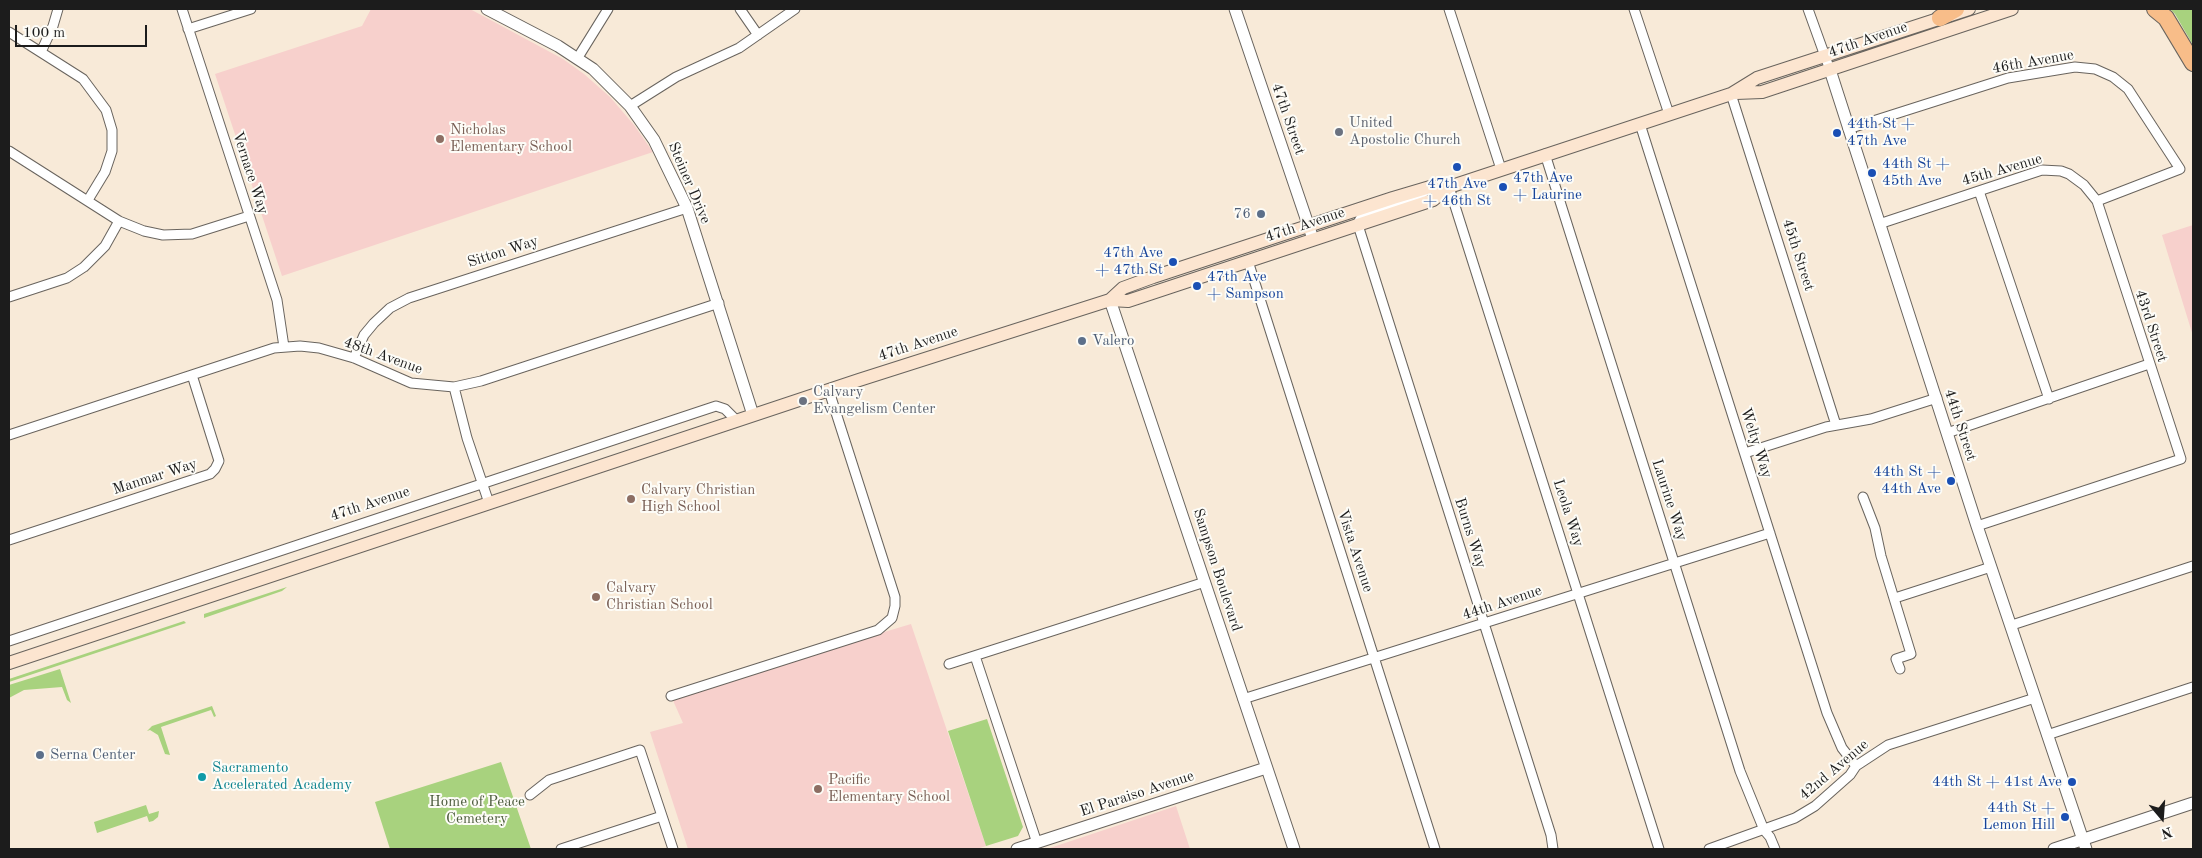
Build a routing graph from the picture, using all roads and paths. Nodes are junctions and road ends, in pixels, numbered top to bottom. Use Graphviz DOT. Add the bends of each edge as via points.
graph roads {
  1 [pos="58,9"];
  2 [pos="182,9"];
  3 [pos="251,9"];
  4 [pos="487,9"];
  5 [pos="608,9"];
  6 [pos="740,9"];
  7 [pos="795,9"];
  8 [pos="1235,9"];
  9 [pos="1449,9"];
  10 [pos="1634,9"];
  11 [pos="1808,9"];
  12 [pos="1956,9"];
  13 [pos="1969,9"];
  14 [pos="2012,9"];
  15 [pos="2156,9"];
  16 [pos="1940,18"];
  17 [pos="188,29"];
  18 [pos="9,32"];
  19 [pos="758,35"];
  20 [pos="41,52"];
  21 [pos="1825,56"];
  22 [pos="577,58"];
  23 [pos="2193,63"];
  24 [pos="1830,70"];
  25 [pos="1731,94"];
  26 [pos="630,106"];
  27 [pos="1668,114"];
  28 [pos="1640,124"];
  29 [pos="1848,129"];
  30 [pos="9,151"];
  31 [pos="1545,154"];
  32 [pos="1501,169"];
  33 [pos="1430,187"];
  34 [pos="1449,187"];
  35 [pos="1978,190"];
  36 [pos="88,200"];
  37 [pos="2097,201"];
  38 [pos="687,208"];
  39 [pos="249,216"];
  40 [pos="120,221"];
  41 [pos="1878,224"];
  42 [pos="1358,225"];
  43 [pos="1309,226"];
  44 [pos="1313,239"];
  45 [pos="1248,261"];
  46 [pos="9,297"];
  47 [pos="1110,300"];
  48 [pos="719,303"];
  49 [pos="284,347"];
  50 [pos="354,358"];
  51 [pos="2149,364"];
  52 [pos="192,375"];
  53 [pos="454,387"];
  54 [pos="829,391"];
  55 [pos="1936,398"];
  56 [pos="2049,399"];
  57 [pos="753,415"];
  58 [pos="737,421"];
  59 [pos="1836,425"];
  60 [pos="1947,433"];
  61 [pos="9,435"];
  62 [pos="1745,453"];
  63 [pos="482,484"];
  64 [pos="1863,497"];
  65 [pos="489,503"];
  66 [pos="1978,526"];
  67 [pos="1770,533"];
  68 [pos="9,540"];
  69 [pos="1674,563"];
  70 [pos="2193,566"];
  71 [pos="1991,567"];
  72 [pos="1205,582"];
  73 [pos="1579,593"];
  74 [pos="1895,598"];
  75 [pos="1484,623"];
  76 [pos="2012,625"];
  77 [pos="9,641"];
  78 [pos="974,656"];
  79 [pos="1374,658"];
  80 [pos="9,663"];
  81 [pos="949,664"];
  82 [pos="1900,669"];
  83 [pos="2193,687"];
  84 [pos="671,696"];
  85 [pos="1243,698"];
  86 [pos="2035,698"];
  87 [pos="2047,735"];
  88 [pos="1856,766"];
  89 [pos="1266,768"];
  90 [pos="530,796"];
  91 [pos="2193,804"];
  92 [pos="662,816"];
  93 [pos="1764,830"];
  94 [pos="1037,843"];
  95 [pos="2084,844"];
  96 [pos="561,849"];
  97 [pos="673,849"];
  98 [pos="1017,849"];
  99 [pos="1294,849"];
  100 [pos="1435,849"];
  101 [pos="1553,849"];
  102 [pos="1659,849"];
  103 [pos="1709,849"];
  104 [pos="1775,849"];
  105 [pos="2054,849"];
  1 -- 20 [label="street" via="54,26"];
  2 -- 17 [label="street, Vernace Way"];
  3 -- 17 [label="street"];
  4 -- 22 [label="street, Steiner Drive"];
  5 -- 22 [label="street"];
  6 -- 19 [label="street"];
  7 -- 19 [label="street"];
  8 -- 43 [label="street, 47th Street"];
  9 -- 32 [label="street"];
  10 -- 27 [label="street"];
  11 -- 21 [label="street, 44th Street"];
  12 -- 16 [label="highway"];
  13 -- 16 [label="main road, 47th Avenue"];
  14 -- 24 [label="main road, 47th Avenue"];
  15 -- 23 [label="highway" via="2166,18"];
  16 -- 21 [label="main road, 47th Avenue"];
  17 -- 39 [label="street, Vernace Way"];
  18 -- 20 [label="street"];
  19 -- 26 [label="street" via="723,57 676,77"];
  20 -- 36 [label="street" via="83,79 101,101 110,120 109,162"];
  21 -- 24 [label="street, 44th Street"];
  21 -- 25 [label="main road, 47th Avenue" via="1757,78"];
  22 -- 26 [label="street, Steiner Drive" via="593,69"];
  24 -- 25 [label="main road, 47th Avenue" via="1762,92"];
  24 -- 29 [label="street, 44th Street"];
  25 -- 27 [label="main road, 47th Avenue"];
  25 -- 59 [label="street, 45th Street"];
  26 -- 38 [label="street, Steiner Drive" via="664,158"];
  27 -- 28 [label="main road, 47th Avenue"];
  28 -- 31 [label="main road, 47th Avenue"];
  28 -- 62 [label="street, Welty Way"];
  29 -- 37 [label="street, 46th Avenue" via="1996,80 2076,67 2104,72 2128,89 2180,169"];
  29 -- 41 [label="street, 44th Street"];
  30 -- 36 [label="street"];
  31 -- 32 [label="main road, 47th Avenue"];
  31 -- 69 [label="street, Laurine Way"];
  32 -- 34 [label="main road, 47th Avenue"];
  33 -- 34 [label="main road, 47th Avenue"];
  33 -- 42 [label="street" via="1412,199 1363,216"];
  33 -- 43 [label="main road, 47th Avenue"];
  34 -- 42 [label="main road, 47th Avenue" via="1433,200"];
  34 -- 73 [label="street, Leola Way"];
  35 -- 37 [label="street, 45th Avenue" via="2051,170 2078,179"];
  35 -- 41 [label="street, 45th Avenue"];
  35 -- 56 [label="street"];
  36 -- 40 [label="street"];
  37 -- 51 [label="street, 43rd Street"];
  38 -- 48 [label="street, Steiner Drive"];
  38 -- 50 [label="street, Sitton Way" via="408,298 390,308 374,323 364,335"];
  39 -- 40 [label="street" via="178,236 153,234"];
  39 -- 49 [label="street, Vernace Way" via="277,300"];
  40 -- 46 [label="street" via="105,246 84,268 67,278"];
  41 -- 55 [label="street, 44th Street"];
  42 -- 44 [label="main road, 47th Avenue"];
  42 -- 75 [label="street, Burns Way"];
  43 -- 44 [label="street, 47th Street"];
  43 -- 47 [label="main road, 47th Avenue" via="1123,288"];
  44 -- 45 [label="main road, 47th Avenue"];
  45 -- 47 [label="main road, 47th Avenue" via="1128,301"];
  45 -- 79 [label="street, Vista Avenue"];
  47 -- 54 [label="main road, 47th Avenue"];
  47 -- 72 [label="street, Sampson Boulevard"];
  48 -- 53 [label="street, 48th Avenue"];
  48 -- 57 [label="street, Steiner Drive"];
  49 -- 50 [label="street, 48th Avenue" via="320,348"];
  49 -- 52 [label="street, 48th Avenue" via="255,352"];
  50 -- 53 [label="street, 48th Avenue" via="411,383"];
  51 -- 56 [label="street"];
  51 -- 66 [label="street, 43rd Street" via="2181,459"];
  52 -- 61 [label="street, 48th Avenue"];
  52 -- 68 [label="street, Manmar Way" via="220,461 216,469 210,474"];
  53 -- 63 [label="street"];
  54 -- 57 [label="main road, 47th Avenue"];
  54 -- 84 [label="street" via="895,597 892,618 878,630"];
  55 -- 59 [label="street" via="1871,419"];
  55 -- 60 [label="street, 44th Street"];
  56 -- 60 [label="street"];
  57 -- 58 [label="main road, 47th Avenue"];
  58 -- 63 [label="street, 47th Avenue" via="725,409 716,406"];
  58 -- 65 [label="main road, 47th Avenue"];
  59 -- 62 [label="street"];
  60 -- 66 [label="street, 44th Street"];
  62 -- 67 [label="street, Welty Way"];
  63 -- 65 [label="street"];
  63 -- 77 [label="street, 47th Avenue"];
  64 -- 74 [label="street"];
  65 -- 80 [label="main road, 47th Avenue"];
  66 -- 71 [label="street, 44th Street"];
  67 -- 69 [label="street, 44th Avenue"];
  67 -- 88 [label="street, Welty Way" via="1827,713 1842,748"];
  69 -- 73 [label="street, 44th Avenue"];
  69 -- 93 [label="street, Laurine Way" via="1740,771"];
  70 -- 76 [label="street"];
  71 -- 74 [label="street"];
  71 -- 76 [label="street, 44th Street"];
  72 -- 78 [label="street"];
  72 -- 85 [label="street, Sampson Boulevard"];
  73 -- 75 [label="street, 44th Avenue"];
  73 -- 102 [label="street, Leola Way"];
  74 -- 82 [label="street" via="1911,654 1896,659"];
  75 -- 79 [label="street, 44th Avenue"];
  75 -- 101 [label="street, Burns Way"];
  76 -- 86 [label="street, 44th Street"];
  78 -- 81 [label="street"];
  78 -- 94 [label="street"];
  79 -- 85 [label="street, 44th Avenue"];
  79 -- 100 [label="street, Vista Avenue"];
  83 -- 87 [label="street"];
  85 -- 89 [label="street, Sampson Boulevard"];
  86 -- 87 [label="street, 44th Street"];
  86 -- 88 [label="street, 42nd Avenue" via="1898,741"];
  87 -- 95 [label="street, 44th Street"];
  88 -- 93 [label="street, 42nd Avenue" via="1815,806"];
  89 -- 94 [label="street, El Paraiso Avenue"];
  89 -- 99 [label="street, Sampson Boulevard"];
  90 -- 92 [label="street" via="550,780 640,750"];
  91 -- 95 [label="street"];
  92 -- 96 [label="street"];
  92 -- 97 [label="street"];
  93 -- 103 [label="street, 42nd Avenue"];
  93 -- 104 [label="street, Laurine Way"];
  94 -- 98 [label="street, El Paraiso Avenue"];
  95 -- 105 [label="street"];
}
